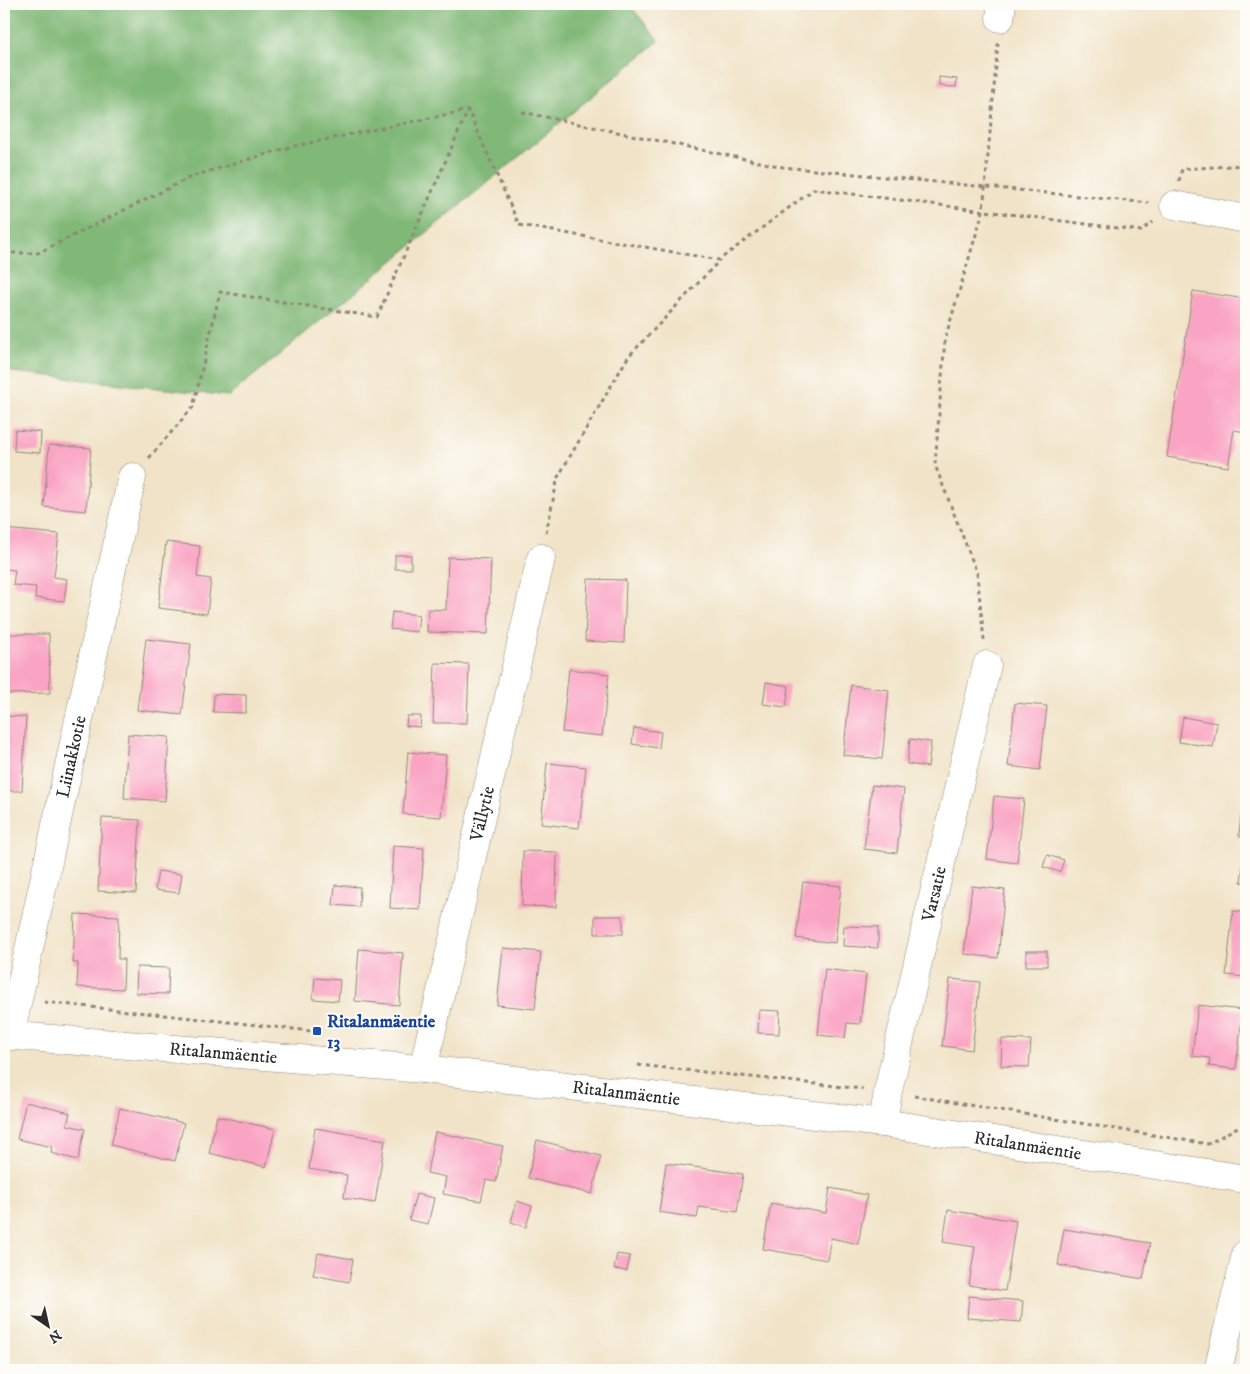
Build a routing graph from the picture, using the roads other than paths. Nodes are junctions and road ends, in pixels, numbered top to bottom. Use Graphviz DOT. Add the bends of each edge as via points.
graph roads {
  1 [pos="1174,205"];
  2 [pos="1246,219"];
  3 [pos="132,477"];
  4 [pos="541,558"];
  5 [pos="987,665"];
  6 [pos="7,1036"];
  7 [pos="424,1069"];
  8 [pos="883,1123"];
  9 [pos="1246,1179"];
  10 [pos="1246,1254"];
  11 [pos="1218,1370"];
  1 -- 2 [label="street"];
  3 -- 6 [label="street, Liinakkotie"];
  4 -- 7 [label="street, Vällytie"];
  5 -- 8 [label="street, Varsatie"];
  6 -- 7 [label="street, Ritalanmäentie"];
  7 -- 8 [label="street, Ritalanmäentie"];
  8 -- 9 [label="street, Ritalanmäentie"];
  10 -- 11 [label="street"];
}
